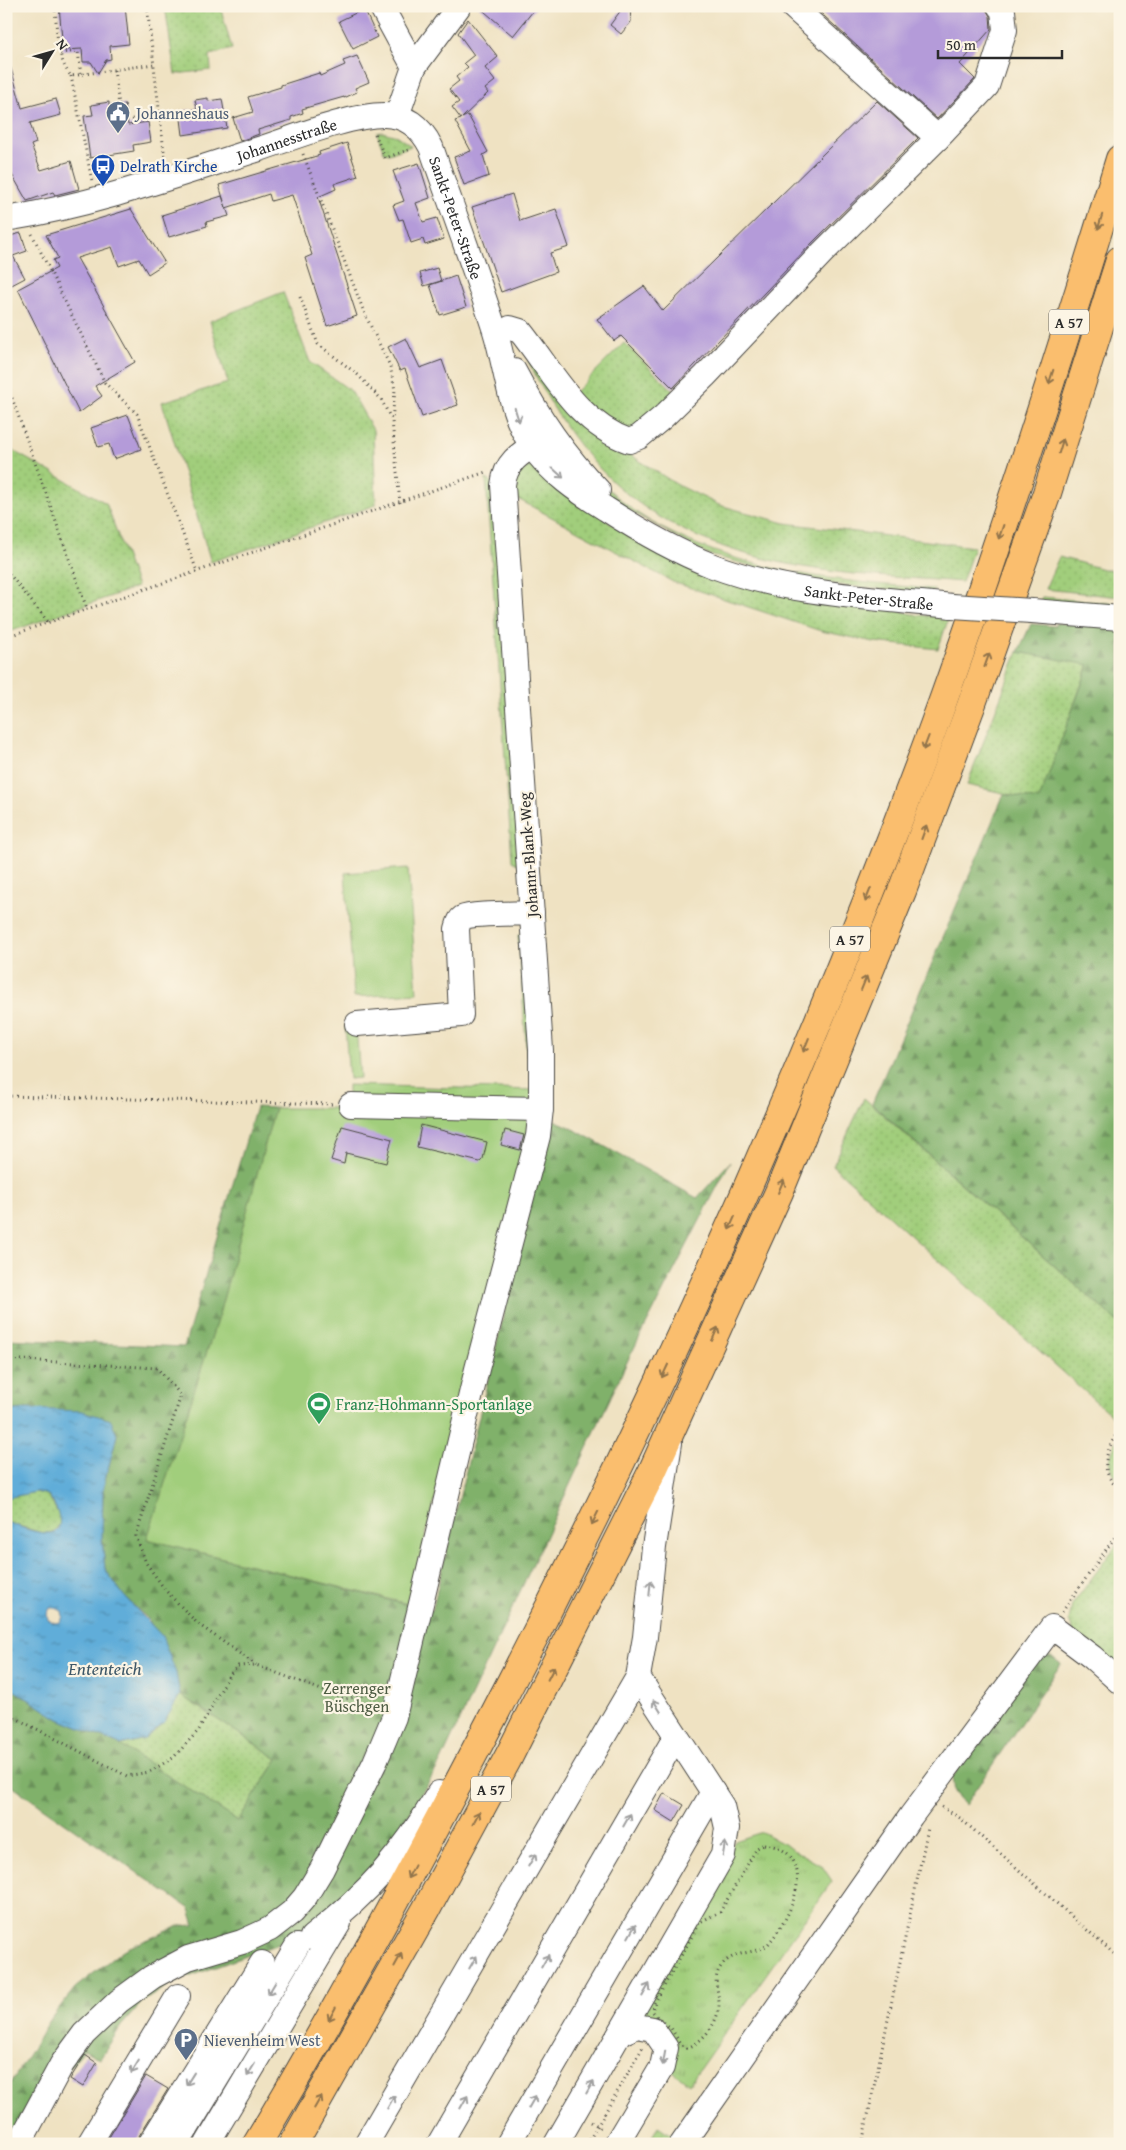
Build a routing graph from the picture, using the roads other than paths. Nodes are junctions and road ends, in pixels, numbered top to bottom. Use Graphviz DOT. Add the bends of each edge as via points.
graph roads {
  1 [pos="381,6"];
  2 [pos="459,6"];
  3 [pos="792,6"];
  4 [pos="999,6"];
  5 [pos="414,67"];
  6 [pos="397,116"];
  7 [pos="938,138"];
  8 [pos="1120,159"];
  9 [pos="6,220"];
  10 [pos="1120,260"];
  11 [pos="503,331"];
  12 [pos="542,441"];
  13 [pos="1120,618"];
  14 [pos="532,913"];
  15 [pos="357,1024"];
  16 [pos="352,1105"];
  17 [pos="541,1110"];
  18 [pos="673,1426"];
  19 [pos="565,1581"];
  20 [pos="638,1677"];
  21 [pos="1120,1682"];
  22 [pos="676,1736"];
  23 [pos="713,1792"];
  24 [pos="348,1909"];
  25 [pos="262,1963"];
  26 [pos="178,1996"];
  27 [pos="621,2033"];
  28 [pos="19,2144"];
  29 [pos="88,2144"];
  30 [pos="150,2144"];
  31 [pos="177,2144"];
  32 [pos="207,2144"];
  33 [pos="257,2144"];
  34 [pos="293,2144"];
  35 [pos="366,2144"];
  36 [pos="439,2144"];
  37 [pos="508,2144"];
  38 [pos="556,2144"];
  39 [pos="616,2144"];
  40 [pos="682,2144"];
  1 -- 5 [label="street"];
  2 -- 5 [label="street"];
  3 -- 7 [label="street"];
  4 -- 7 [label="street" via="1003,11 1005,30 987,86"];
  5 -- 6 [label="street"];
  6 -- 9 [label="street, Johannesstraße" via="365,117 98,201"];
  6 -- 11 [label="street, Sankt-Peter-Straße" via="412,122 431,146"];
  7 -- 11 [label="street" via="670,410 629,442 612,435 585,415 520,331"];
  8 -- 19 [label="highway, A 57, one-way" via="1017,486 944,698 875,878 752,1179 668,1366"];
  18 -- 10 [label="highway, A 57, one-way" via="779,1192 902,891 1046,493"];
  11 -- 12 [label="street, Sankt-Peter-Straße" via="518,420"];
  12 -- 13 [label="street, Sankt-Peter-Straße, bridge" via="557,473 585,496 668,546 714,566 770,582 952,606"];
  12 -- 14 [label="street, Johann-Blank-Weg" via="506,468 503,485"];
  14 -- 15 [label="street" via="475,916 458,922 461,1015"];
  14 -- 17 [label="street, Johann-Blank-Weg" via="541,1050"];
  16 -- 17 [label="street"];
  17 -- 28 [label="street, Johann-Blank-Weg" via="538,1136 477,1369 398,1704 375,1762 322,1869 281,1922 242,1942 188,1958 152,1977 119,2001 84,2034 62,2064"];
  20 -- 18 [label="street, one-way"];
  34 -- 18 [label="highway, A 57, one-way" via="508,1758"];
  19 -- 24 [label="street" via="512,1655 417,1829 385,1872"];
  19 -- 33 [label="highway, A 57, one-way" via="410,1875"];
  22 -- 20 [label="street, one-way"];
  35 -- 20 [label="street, one-way"];
  21 -- 40 [label="street" via="1052,1627 910,1816"];
  22 -- 23 [label="street"];
  36 -- 22 [label="street, one-way"];
  27 -- 23 [label="street, one-way" via="723,1855 727,1828 722,1806"];
  37 -- 23 [label="street, one-way"];
  24 -- 31 [label="street, one-way" via="305,1941"];
  24 -- 32 [label="street, one-way"];
  25 -- 30 [label="street, one-way"];
  26 -- 29 [label="street, one-way"];
  38 -- 27 [label="street, one-way"];
  27 -- 39 [label="street, one-way" via="637,2026 656,2024 666,2048 662,2067"];
}
